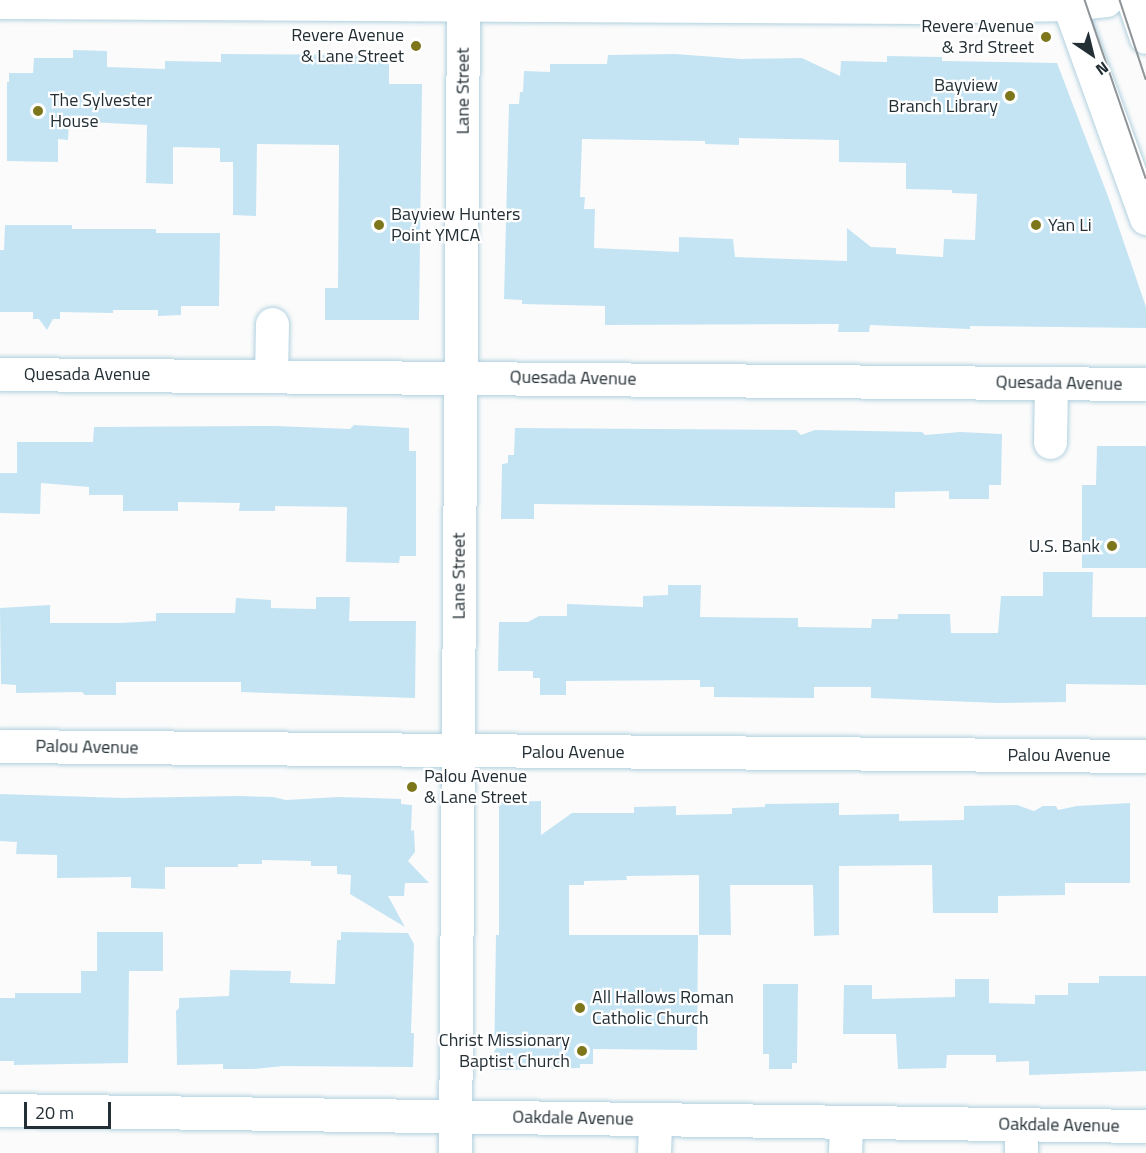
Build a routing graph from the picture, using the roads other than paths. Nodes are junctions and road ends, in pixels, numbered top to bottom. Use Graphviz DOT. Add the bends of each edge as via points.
graph roads {
  1 [pos="1106,0"];
  2 [pos="1133,0"];
  3 [pos="0,2"];
  4 [pos="463,2"];
  5 [pos="1068,2"];
  6 [pos="951,3"];
  7 [pos="1146,37"];
  8 [pos="1146,218"];
  9 [pos="272,324"];
  10 [pos="0,374"];
  11 [pos="272,376"];
  12 [pos="461,378"];
  13 [pos="1051,383"];
  14 [pos="1146,384"];
  15 [pos="1050,442"];
  16 [pos="0,746"];
  17 [pos="458,752"];
  18 [pos="1146,756"];
  19 [pos="0,1110"];
  20 [pos="455,1117"];
  21 [pos="655,1119"];
  22 [pos="1146,1126"];
  23 [pos="846,1138"];
  24 [pos="1021,1139"];
  25 [pos="455,1153"];
  26 [pos="654,1153"];
  1 -- 5 [label="street"];
  2 -- 7 [label="street"];
  3 -- 4 [label="street"];
  4 -- 6 [label="street"];
  4 -- 12 [label="street, Lane Street"];
  5 -- 6 [label="street"];
  5 -- 8 [label="street"];
  9 -- 11 [label="street"];
  10 -- 11 [label="street, Quesada Avenue"];
  11 -- 12 [label="street, Quesada Avenue"];
  12 -- 13 [label="street, Quesada Avenue"];
  12 -- 17 [label="street, Lane Street"];
  13 -- 14 [label="street, Quesada Avenue"];
  13 -- 15 [label="street"];
  16 -- 17 [label="street, Palou Avenue"];
  17 -- 18 [label="street, Palou Avenue"];
  17 -- 20 [label="street, Lane Street"];
  19 -- 20 [label="street, Oakdale Avenue"];
  20 -- 21 [label="street, Oakdale Avenue"];
  20 -- 25 [label="street, Lane Street"];
  21 -- 23 [label="street, Oakdale Avenue"];
  21 -- 26 [label="street"];
  22 -- 24 [label="street, Oakdale Avenue"];
  23 -- 24 [label="street, Oakdale Avenue"];
}
